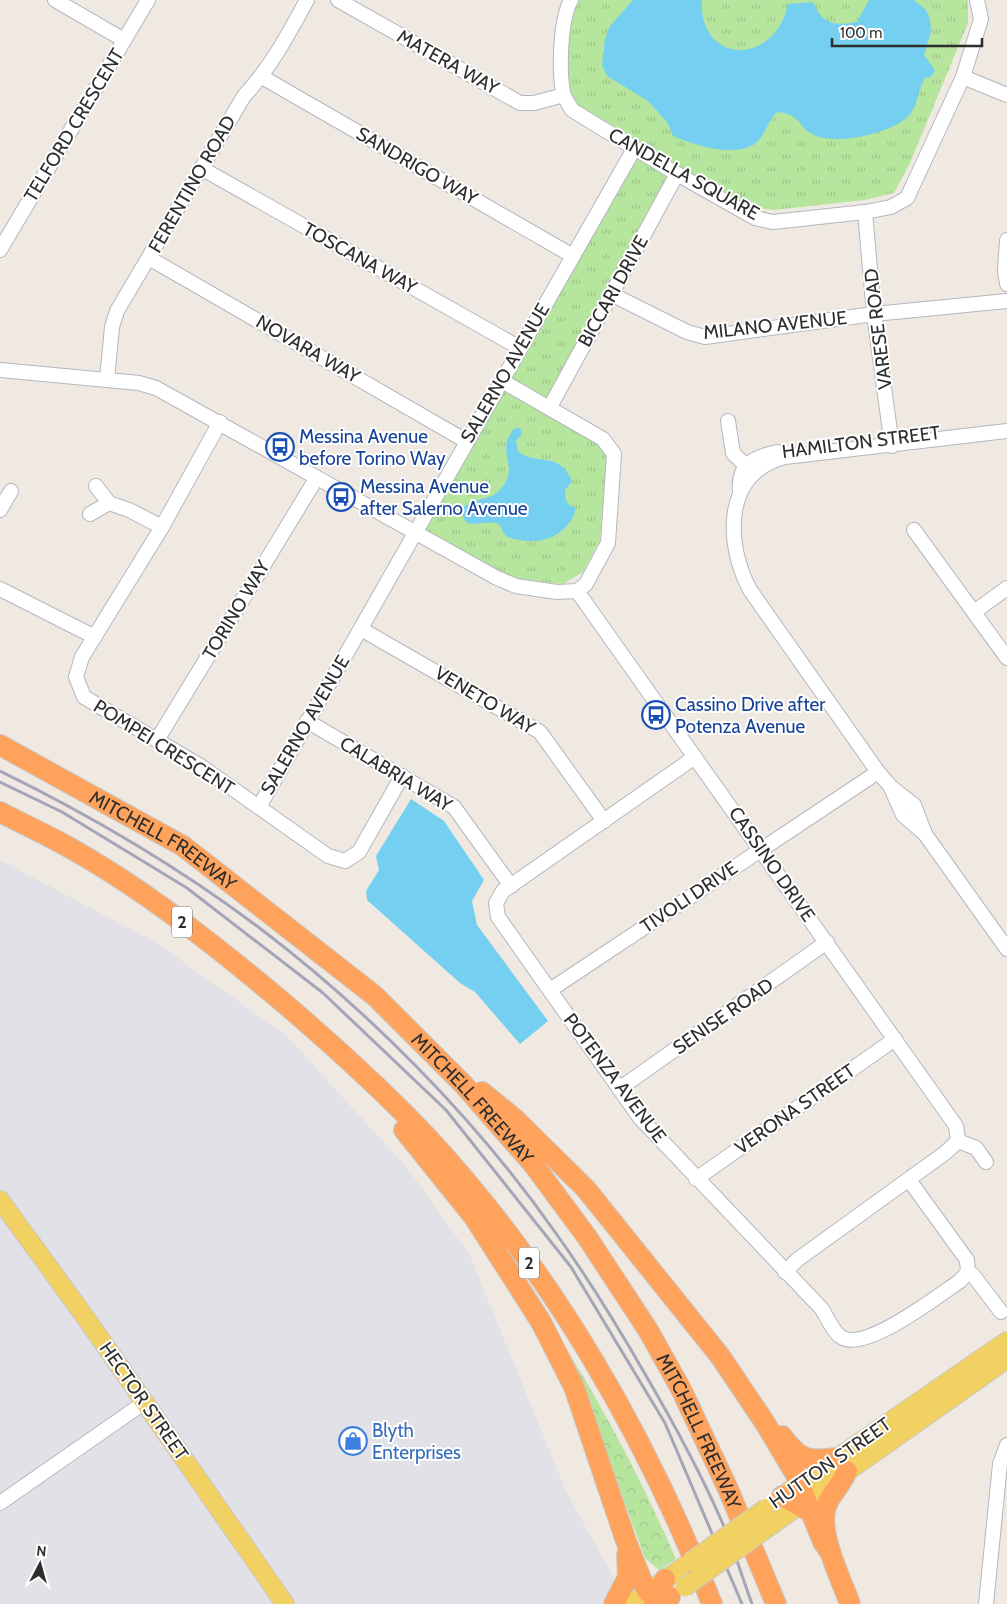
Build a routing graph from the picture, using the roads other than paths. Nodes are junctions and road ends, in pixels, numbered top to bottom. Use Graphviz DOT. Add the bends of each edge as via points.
graph roads {
  1 [pos="55,0"];
  2 [pos="148,0"];
  3 [pos="307,0"];
  4 [pos="338,0"];
  5 [pos="977,0"];
  6 [pos="565,2"];
  7 [pos="124,40"];
  8 [pos="262,77"];
  9 [pos="962,77"];
  10 [pos="564,95"];
  11 [pos="1007,95"];
  12 [pos="634,148"];
  13 [pos="201,168"];
  14 [pos="677,174"];
  15 [pos="865,212"];
  16 [pos="1007,240"];
  17 [pos="0,250"];
  18 [pos="573,256"];
  19 [pos="150,258"];
  20 [pos="1007,284"];
  21 [pos="611,294"];
  22 [pos="1007,301"];
  23 [pos="874,314"];
  24 [pos="520,348"];
  25 [pos="0,370"];
  26 [pos="107,379"];
  27 [pos="502,380"];
  28 [pos="550,407"];
  29 [pos="728,421"];
  30 [pos="220,422"];
  31 [pos="1007,425"];
  32 [pos="975,432"];
  33 [pos="1007,432"];
  34 [pos="466,440"];
  35 [pos="891,442"];
  36 [pos="750,470"];
  37 [pos="316,479"];
  38 [pos="96,486"];
  39 [pos="11,491"];
  40 [pos="109,503"];
  41 [pos="0,510"];
  42 [pos="90,514"];
  43 [pos="162,527"];
  44 [pos="914,530"];
  45 [pos="414,533"];
  46 [pos="1007,588"];
  47 [pos="0,589"];
  48 [pos="577,591"];
  49 [pos="974,612"];
  50 [pos="361,629"];
  51 [pos="95,637"];
  52 [pos="1007,658"];
  53 [pos="307,721"];
  54 [pos="157,740"];
  55 [pos="0,745"];
  56 [pos="695,757"];
  57 [pos="878,772"];
  58 [pos="402,776"];
  59 [pos="259,807"];
  60 [pos="0,812"];
  61 [pos="604,820"];
  62 [pos="761,848"];
  63 [pos="510,886"];
  64 [pos="827,942"];
  65 [pos="1007,949"];
  66 [pos="550,990"];
  67 [pos="895,1039"];
  68 [pos="423,1043"];
  69 [pos="346,1058"];
  70 [pos="619,1089"];
  71 [pos="958,1141"];
  72 [pos="986,1162"];
  73 [pos="696,1179"];
  74 [pos="909,1180"];
  75 [pos="0,1200"];
  76 [pos="785,1272"];
  77 [pos="968,1272"];
  78 [pos="1001,1312"];
  79 [pos="1007,1341"];
  80 [pos="1007,1359"];
  81 [pos="145,1402"];
  82 [pos="765,1423"];
  83 [pos="1007,1444"];
  84 [pos="841,1465"];
  85 [pos="798,1502"];
  86 [pos="0,1503"];
  87 [pos="626,1541"];
  88 [pos="830,1552"];
  89 [pos="657,1593"];
  90 [pos="286,1604"];
  91 [pos="614,1604"];
  92 [pos="712,1604"];
  93 [pos="776,1604"];
  94 [pos="850,1604"];
  95 [pos="986,1604"];
  1 -- 7 [label="street"];
  2 -- 7 [label="street, TELFORD CRESCENT"];
  3 -- 8 [label="street, FERENTINO ROAD"];
  4 -- 10 [label="street, MATERA WAY" via="520,103 534,104"];
  5 -- 9 [label="street, CANDELLA SQUARE" via="981,20"];
  6 -- 10 [label="street"];
  7 -- 17 [label="street, TELFORD CRESCENT"];
  8 -- 13 [label="street, FERENTINO ROAD" via="244,96"];
  8 -- 18 [label="street, SANDRIGO WAY"];
  9 -- 11 [label="street"];
  9 -- 15 [label="street, CANDELLA SQUARE" via="907,198 891,207"];
  10 -- 12 [label="street, CANDELLA SQUARE" via="572,110"];
  12 -- 14 [label="street, CANDELLA SQUARE"];
  12 -- 18 [label="street, SALERNO AVENUE"];
  13 -- 19 [label="street, FERENTINO ROAD"];
  13 -- 24 [label="street, TOSCANA WAY"];
  14 -- 15 [label="street, CANDELLA SQUARE" via="755,218 772,222"];
  14 -- 21 [label="street, BICCARI DRIVE"];
  15 -- 23 [label="street, VARESE ROAD"];
  16 -- 20 [label="street"];
  18 -- 24 [label="street, SALERNO AVENUE"];
  19 -- 26 [label="street, FERENTINO ROAD" via="117,310 112,327"];
  19 -- 34 [label="street, NOVARA WAY"];
  21 -- 23 [label="street, MILANO AVENUE" via="687,332 705,337"];
  21 -- 28 [label="street, BICCARI DRIVE"];
  22 -- 23 [label="street, MILANO AVENUE"];
  23 -- 35 [label="street, VARESE ROAD"];
  24 -- 27 [label="street, SALERNO AVENUE"];
  25 -- 26 [label="street"];
  26 -- 30 [label="street" via="156,388"];
  27 -- 28 [label="street"];
  27 -- 34 [label="street, SALERNO AVENUE"];
  28 -- 48 [label="street" via="603,439 614,454 608,543 586,584"];
  29 -- 36 [label="street" via="733,453"];
  30 -- 37 [label="street"];
  30 -- 43 [label="street, POMPEI CRESCENT"];
  31 -- 32 [label="street, HAMILTON STREET"];
  32 -- 33 [label="street, HAMILTON STREET"];
  32 -- 35 [label="street, HAMILTON STREET"];
  34 -- 45 [label="street, SALERNO AVENUE"];
  35 -- 36 [label="street, HAMILTON STREET" via="819,450 771,461"];
  36 -- 57 [label="street, HAMILTON STREET" via="740,491 734,524 736,556 741,573"];
  37 -- 45 [label="street"];
  37 -- 54 [label="street, TORINO WAY"];
  38 -- 40 [label="street"];
  39 -- 41 [label="street"];
  40 -- 42 [label="street"];
  40 -- 43 [label="street"];
  43 -- 51 [label="street, POMPEI CRESCENT"];
  44 -- 49 [label="street"];
  45 -- 48 [label="street" via="516,586 557,592"];
  45 -- 50 [label="street, SALERNO AVENUE"];
  46 -- 49 [label="street"];
  47 -- 51 [label="street"];
  48 -- 56 [label="street, CASSINO DRIVE"];
  49 -- 52 [label="street"];
  50 -- 53 [label="street, SALERNO AVENUE"];
  50 -- 61 [label="street, VENETO WAY" via="540,732"];
  51 -- 54 [label="street, POMPEI CRESCENT" via="82,657 76,678 84,697"];
  53 -- 58 [label="street, CALABRIA WAY"];
  53 -- 59 [label="street, SALERNO AVENUE"];
  54 -- 59 [label="street, POMPEI CRESCENT"];
  55 -- 68 [label="highway, MITCHELL FREEWAY" via="183,846 375,996"];
  56 -- 61 [label="street, POTENZA AVENUE"];
  56 -- 62 [label="street, CASSINO DRIVE"];
  57 -- 62 [label="street, TIVOLI DRIVE"];
  57 -- 65 [label="street, HAMILTON STREET" via="891,787 903,815 924,834"];
  58 -- 59 [label="street, POMPEI CRESCENT" via="359,852 345,861 328,856"];
  58 -- 63 [label="street, CALABRIA WAY" via="454,807"];
  60 -- 69 [label="highway, 2" via="65,845 151,900 250,974"];
  61 -- 63 [label="street, POTENZA AVENUE"];
  62 -- 64 [label="street, CASSINO DRIVE"];
  62 -- 66 [label="street, TIVOLI DRIVE"];
  63 -- 66 [label="street, POTENZA AVENUE" via="496,903 498,917"];
  64 -- 67 [label="street, CASSINO DRIVE"];
  64 -- 70 [label="street, SENISE ROAD"];
  66 -- 70 [label="street, POTENZA AVENUE"];
  67 -- 71 [label="street, CASSINO DRIVE" via="956,1126"];
  67 -- 73 [label="street, VERONA STREET"];
  68 -- 82 [label="highway" via="515,1119 586,1189 720,1356"];
  68 -- 93 [label="highway, MITCHELL FREEWAY" via="533,1164 587,1237 648,1330 681,1389 724,1481"];
  69 -- 87 [label="highway" via="474,1217 541,1322 574,1387"];
  69 -- 92 [label="highway, 2" via="435,1146 533,1268 632,1428 668,1501"];
  70 -- 73 [label="street, POTENZA AVENUE" via="640,1118"];
  71 -- 72 [label="street" via="976,1148"];
  71 -- 74 [label="street"];
  73 -- 76 [label="street, POTENZA AVENUE"];
  74 -- 76 [label="street"];
  74 -- 77 [label="street" via="967,1260"];
  75 -- 81 [label="main road, HECTOR STREET"];
  76 -- 77 [label="street, POTENZA AVENUE" via="821,1308 841,1337 851,1340 892,1327 960,1281"];
  77 -- 78 [label="street"];
  79 -- 84 [label="main road, HUTTON STREET"];
  80 -- 84 [label="main road, HUTTON STREET"];
  81 -- 86 [label="street"];
  81 -- 90 [label="main road, HECTOR STREET"];
  82 -- 84 [label="highway" via="775,1427 799,1456"];
  82 -- 85 [label="highway" via="796,1475"];
  83 -- 95 [label="street" via="1000,1464"];
  84 -- 85 [label="main road, HUTTON STREET"];
  84 -- 88 [label="highway" via="843,1484 833,1494 824,1515"];
  85 -- 88 [label="highway"];
  85 -- 89 [label="main road, HUTTON STREET, bridge" via="773,1524"];
  85 -- 89 [label="main road, HUTTON STREET, bridge" via="766,1508"];
  87 -- 89 [label="highway"];
  87 -- 91 [label="highway" via="628,1577"];
  88 -- 94 [label="highway"];
}
